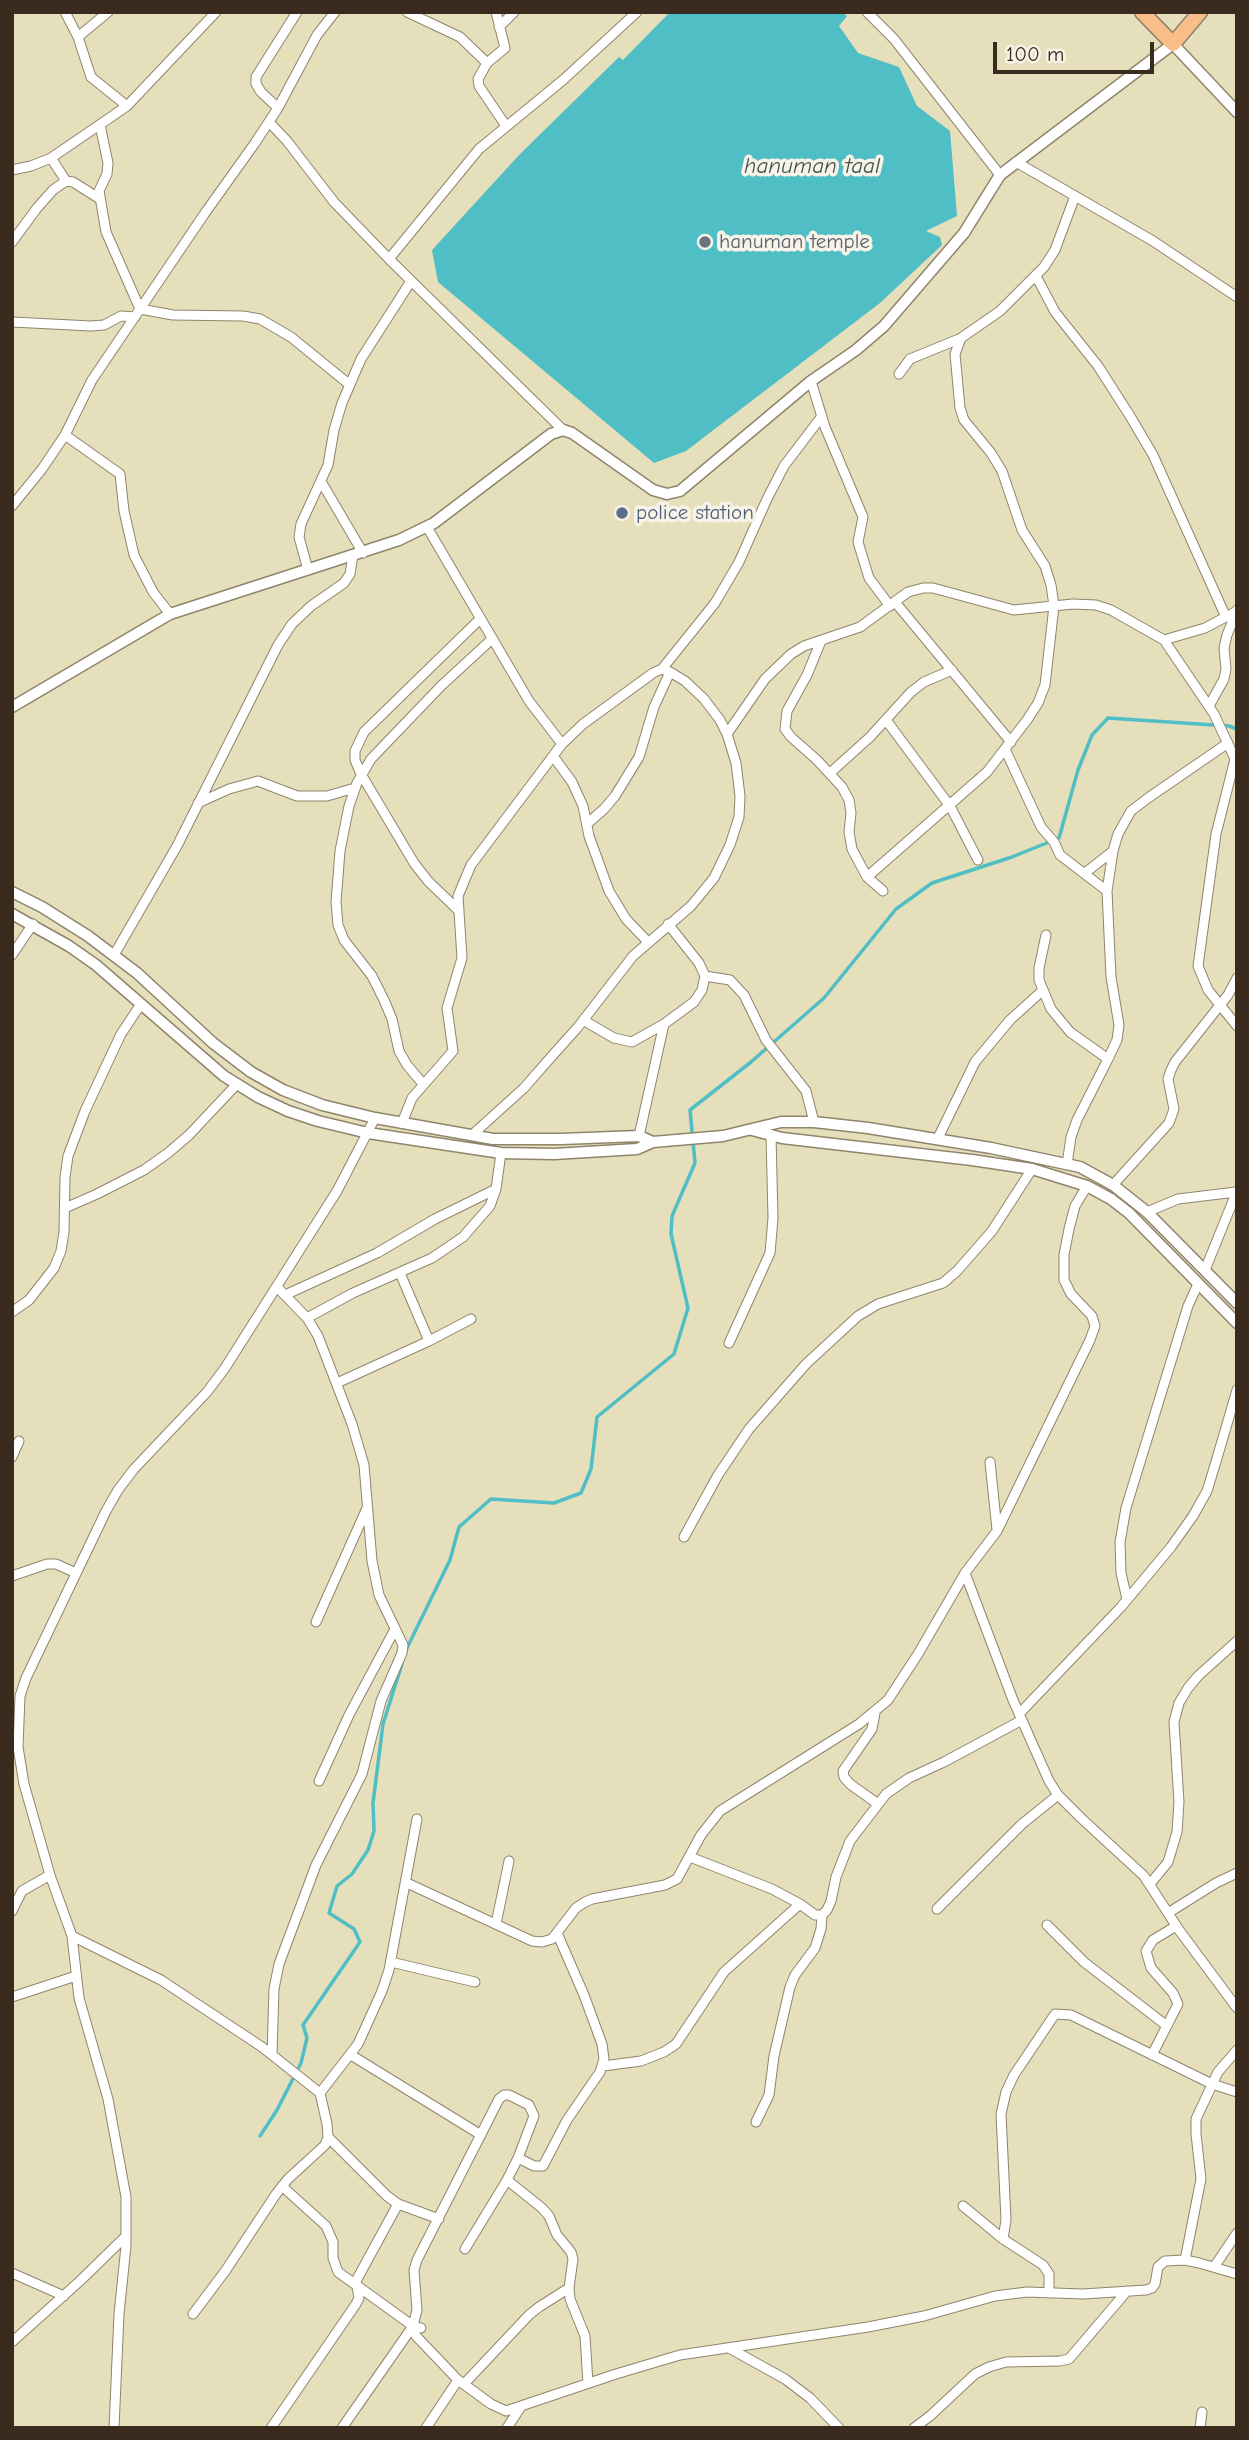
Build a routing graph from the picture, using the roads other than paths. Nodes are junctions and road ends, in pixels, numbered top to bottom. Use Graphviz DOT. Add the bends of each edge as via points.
graph roads {
  1 [pos="65,12"];
  2 [pos="108,12"];
  3 [pos="216,12"];
  4 [pos="297,12"];
  5 [pos="335,12"];
  6 [pos="407,12"];
  7 [pos="496,12"];
  8 [pos="514,12"];
  9 [pos="637,12"];
  10 [pos="867,12"];
  11 [pos="1142,12"];
  12 [pos="1200,12"];
  13 [pos="499,27"];
  14 [pos="78,37"];
  15 [pos="1172,44"];
  16 [pos="487,63"];
  17 [pos="127,106"];
  18 [pos="278,108"];
  19 [pos="1237,112"];
  20 [pos="269,122"];
  21 [pos="100,125"];
  22 [pos="506,126"];
  23 [pos="51,158"];
  24 [pos="1016,162"];
  25 [pos="12,170"];
  26 [pos="1000,175"];
  27 [pos="66,181"];
  28 [pos="1075,196"];
  29 [pos="100,199"];
  30 [pos="12,242"];
  31 [pos="389,259"];
  32 [pos="1036,276"];
  33 [pos="411,281"];
  34 [pos="1237,297"];
  35 [pos="137,313"];
  36 [pos="12,322"];
  37 [pos="961,338"];
  38 [pos="899,374"];
  39 [pos="811,382"];
  40 [pos="350,385"];
  41 [pos="822,416"];
  42 [pos="563,430"];
  43 [pos="65,435"];
  44 [pos="322,483"];
  45 [pos="12,506"];
  46 [pos="427,527"];
  47 [pos="360,553"];
  48 [pos="307,570"];
  49 [pos="893,604"];
  50 [pos="1054,606"];
  51 [pos="1237,610"];
  52 [pos="170,614"];
  53 [pos="1225,615"];
  54 [pos="480,619"];
  55 [pos="492,639"];
  56 [pos="1164,640"];
  57 [pos="821,641"];
  58 [pos="666,670"];
  59 [pos="952,670"];
  60 [pos="12,708"];
  61 [pos="1211,710"];
  62 [pos="886,720"];
  63 [pos="727,734"];
  64 [pos="1226,740"];
  65 [pos="562,744"];
  66 [pos="1008,745"];
  67 [pos="553,756"];
  68 [pos="1236,761"];
  69 [pos="830,773"];
  70 [pos="361,774"];
  71 [pos="355,788"];
  72 [pos="198,803"];
  73 [pos="950,806"];
  74 [pos="588,824"];
  75 [pos="1113,851"];
  76 [pos="978,859"];
  77 [pos="1085,873"];
  78 [pos="867,877"];
  79 [pos="883,891"];
  80 [pos="1107,891"];
  81 [pos="12,892"];
  82 [pos="457,909"];
  83 [pos="12,914"];
  84 [pos="33,924"];
  85 [pos="667,924"];
  86 [pos="1046,935"];
  87 [pos="648,942"];
  88 [pos="12,956"];
  89 [pos="114,956"];
  90 [pos="705,976"];
  91 [pos="1237,978"];
  92 [pos="1042,991"];
  93 [pos="141,1004"];
  94 [pos="1218,1004"];
  95 [pos="583,1020"];
  96 [pos="664,1024"];
  97 [pos="1237,1026"];
  98 [pos="1108,1059"];
  99 [pos="237,1084"];
  100 [pos="423,1084"];
  101 [pos="374,1118"];
  102 [pos="814,1122"];
  103 [pos="402,1123"];
  104 [pos="750,1129"];
  105 [pos="368,1133"];
  106 [pos="472,1135"];
  107 [pos="771,1135"];
  108 [pos="639,1136"];
  109 [pos="939,1138"];
  110 [pos="653,1142"];
  111 [pos="501,1153"];
  112 [pos="1067,1164"];
  113 [pos="1032,1169"];
  114 [pos="1113,1185"];
  115 [pos="1087,1186"];
  116 [pos="496,1189"];
  117 [pos="1236,1191"];
  118 [pos="65,1208"];
  119 [pos="1147,1212"];
  120 [pos="1205,1270"];
  121 [pos="400,1273"];
  122 [pos="1198,1284"];
  123 [pos="277,1287"];
  124 [pos="285,1295"];
  125 [pos="1237,1303"];
  126 [pos="12,1312"];
  127 [pos="307,1318"];
  128 [pos="471,1319"];
  129 [pos="1237,1323"];
  130 [pos="429,1341"];
  131 [pos="729,1343"];
  132 [pos="337,1383"];
  133 [pos="1237,1390"];
  134 [pos="19,1441"];
  135 [pos="12,1457"];
  136 [pos="990,1462"];
  137 [pos="368,1506"];
  138 [pos="997,1531"];
  139 [pos="684,1537"];
  140 [pos="12,1564"];
  141 [pos="76,1573"];
  142 [pos="965,1573"];
  143 [pos="14,1575"];
  144 [pos="1127,1599"];
  145 [pos="316,1622"];
  146 [pos="395,1629"];
  147 [pos="1237,1641"];
  148 [pos="16,1694"];
  149 [pos="874,1713"];
  150 [pos="1021,1717"];
  151 [pos="319,1781"];
  152 [pos="1058,1795"];
  153 [pos="878,1804"];
  154 [pos="417,1819"];
  155 [pos="690,1857"];
  156 [pos="509,1861"];
  157 [pos="1237,1872"];
  158 [pos="50,1875"];
  159 [pos="407,1883"];
  160 [pos="1150,1884"];
  161 [pos="800,1904"];
  162 [pos="937,1909"];
  163 [pos="12,1911"];
  164 [pos="1168,1913"];
  165 [pos="821,1915"];
  166 [pos="496,1924"];
  167 [pos="1047,1925"];
  168 [pos="1176,1926"];
  169 [pos="557,1933"];
  170 [pos="72,1936"];
  171 [pos="391,1962"];
  172 [pos="76,1976"];
  173 [pos="475,1982"];
  174 [pos="12,1997"];
  175 [pos="1236,2005"];
  176 [pos="1167,2026"];
  177 [pos="1237,2050"];
  178 [pos="1152,2054"];
  179 [pos="272,2055"];
  180 [pos="351,2055"];
  181 [pos="603,2066"];
  182 [pos="1212,2084"];
  183 [pos="320,2092"];
  184 [pos="1237,2092"];
  185 [pos="756,2122"];
  186 [pos="481,2135"];
  187 [pos="328,2137"];
  188 [pos="518,2158"];
  189 [pos="507,2180"];
  190 [pos="282,2186"];
  191 [pos="398,2204"];
  192 [pos="963,2206"];
  193 [pos="439,2219"];
  194 [pos="1237,2233"];
  195 [pos="1003,2239"];
  196 [pos="126,2241"];
  197 [pos="465,2249"];
  198 [pos="1185,2260"];
  199 [pos="1213,2267"];
  200 [pos="12,2273"];
  201 [pos="1237,2274"];
  202 [pos="357,2287"];
  203 [pos="569,2288"];
  204 [pos="1127,2291"];
  205 [pos="1049,2293"];
  206 [pos="64,2295"];
  207 [pos="193,2314"];
  208 [pos="417,2327"];
  209 [pos="12,2342"];
  210 [pos="729,2348"];
  211 [pos="461,2382"];
  212 [pos="588,2382"];
  213 [pos="522,2406"];
  214 [pos="1202,2412"];
  215 [pos="114,2428"];
  216 [pos="271,2428"];
  217 [pos="342,2428"];
  218 [pos="426,2428"];
  219 [pos="507,2428"];
  220 [pos="839,2428"];
  221 [pos="915,2428"];
  222 [pos="1200,2428"];
  1 -- 14 [label="street"];
  2 -- 14 [label="street"];
  3 -- 17 [label="street"];
  4 -- 18 [label="street" via="256,77 261,92"];
  5 -- 18 [label="street" via="317,35"];
  6 -- 16 [label="street" via="460,37"];
  7 -- 13 [label="street"];
  8 -- 13 [label="street"];
  9 -- 22 [label="street"];
  10 -- 26 [label="street" via="894,39"];
  11 -- 15 [label="main road"];
  12 -- 15 [label="main road"];
  13 -- 16 [label="street" via="505,48"];
  14 -- 17 [label="street" via="91,77"];
  15 -- 19 [label="street"];
  15 -- 24 [label="street"];
  16 -- 22 [label="street" via="479,86"];
  17 -- 21 [label="street"];
  18 -- 20 [label="street"];
  20 -- 31 [label="street" via="334,202"];
  20 -- 35 [label="street"];
  21 -- 23 [label="street"];
  21 -- 29 [label="street" via="108,163"];
  22 -- 31 [label="street" via="479,149"];
  23 -- 25 [label="street"];
  23 -- 27 [label="street"];
  24 -- 26 [label="street"];
  24 -- 28 [label="street"];
  26 -- 39 [label="street" via="964,233 912,296 856,350"];
  27 -- 29 [label="street"];
  27 -- 30 [label="street" via="37,208"];
  28 -- 32 [label="street" via="1055,250"];
  28 -- 34 [label="street"];
  29 -- 35 [label="street" via="106,232"];
  31 -- 33 [label="street"];
  32 -- 37 [label="street"];
  32 -- 53 [label="street" via="1055,312 1098,366 1153,455"];
  33 -- 40 [label="street" via="361,359"];
  33 -- 42 [label="street"];
  35 -- 36 [label="street" via="91,326"];
  35 -- 40 [label="street" via="260,319 291,337"];
  35 -- 43 [label="street" via="92,380"];
  37 -- 38 [label="street" via="910,359"];
  37 -- 50 [label="street" via="955,354 964,420 1002,471 1022,530 1045,566"];
  39 -- 41 [label="street"];
  39 -- 42 [label="street" via="694,481 667,494 653,490"];
  40 -- 44 [label="street"];
  41 -- 49 [label="street" via="863,517 858,542 869,578"];
  41 -- 58 [label="street" via="784,466 715,603"];
  42 -- 46 [label="street" via="551,434"];
  43 -- 45 [label="street"];
  43 -- 52 [label="street" via="120,474 134,555"];
  44 -- 47 [label="street"];
  44 -- 48 [label="street" via="301,524 299,537"];
  46 -- 47 [label="street"];
  46 -- 54 [label="street"];
  47 -- 48 [label="street"];
  47 -- 72 [label="street" via="344,583 311,606 278,645"];
  48 -- 52 [label="street"];
  49 -- 50 [label="street" via="908,592 933,588 1014,610"];
  49 -- 57 [label="street" via="860,627"];
  49 -- 59 [label="street"];
  50 -- 56 [label="street" via="1096,605"];
  50 -- 66 [label="street" via="1045,685"];
  51 -- 53 [label="street"];
  51 -- 61 [label="street" via="1224,648 1224,679"];
  52 -- 60 [label="street"];
  53 -- 56 [label="street" via="1205,628"];
  54 -- 55 [label="street"];
  54 -- 70 [label="street" via="364,732 355,751"];
  55 -- 65 [label="street" via="529,701"];
  55 -- 70 [label="street" via="403,725"];
  56 -- 61 [label="street"];
  57 -- 63 [label="street" via="791,654 765,678"];
  57 -- 69 [label="street" via="785,723 791,737"];
  58 -- 63 [label="street" via="704,699"];
  58 -- 65 [label="street" via="583,724"];
  58 -- 74 [label="street" via="634,767"];
  59 -- 62 [label="street" via="924,682"];
  59 -- 66 [label="street"];
  61 -- 64 [label="street"];
  62 -- 69 [label="street"];
  62 -- 73 [label="street"];
  63 -- 85 [label="street" via="736,763 739,817 714,878 691,906"];
  64 -- 68 [label="street"];
  64 -- 75 [label="street" via="1131,811"];
  65 -- 67 [label="street"];
  66 -- 73 [label="street"];
  66 -- 77 [label="street" via="1041,827 1060,855"];
  67 -- 74 [label="street" via="572,782"];
  67 -- 82 [label="street" via="471,864"];
  68 -- 94 [label="street" via="1216,834 1198,966"];
  69 -- 78 [label="street" via="849,800 852,849"];
  70 -- 71 [label="street"];
  70 -- 82 [label="street" via="414,863"];
  71 -- 72 [label="street" via="327,796 297,796 258,781"];
  71 -- 100 [label="street" via="340,851 338,925 372,976 392,1019 399,1051"];
  72 -- 89 [label="street"];
  73 -- 76 [label="street"];
  73 -- 78 [label="street"];
  74 -- 87 [label="street" via="609,891 626,919"];
  75 -- 77 [label="street"];
  75 -- 80 [label="street"];
  77 -- 80 [label="street"];
  78 -- 79 [label="street"];
  80 -- 98 [label="street" via="1111,977 1119,1025"];
  81 -- 89 [label="street"];
  82 -- 100 [label="street" via="462,958 447,1008 453,1051"];
  83 -- 84 [label="street"];
  84 -- 88 [label="street"];
  84 -- 93 [label="street" via="96,965"];
  85 -- 87 [label="street"];
  85 -- 90 [label="street"];
  86 -- 92 [label="street" via="1039,968"];
  87 -- 95 [label="street"];
  89 -- 101 [label="street" via="251,1072 322,1105"];
  90 -- 96 [label="street" via="694,1002"];
  90 -- 102 [label="street" via="730,980 744,995 766,1040 806,1091"];
  91 -- 94 [label="street"];
  92 -- 98 [label="street" via="1070,1032"];
  92 -- 109 [label="street" via="975,1062"];
  93 -- 99 [label="street"];
  93 -- 118 [label="street" via="121,1034 68,1156"];
  94 -- 97 [label="street"];
  94 -- 114 [label="street" via="1171,1070 1168,1079 1174,1109 1169,1123"];
  95 -- 96 [label="street" via="614,1038 632,1042"];
  95 -- 106 [label="street" via="524,1088"];
  96 -- 108 [label="street"];
  98 -- 112 [label="street" via="1077,1120"];
  99 -- 105 [label="street" via="288,1111"];
  99 -- 118 [label="street" via="168,1153 144,1170"];
  100 -- 103 [label="street"];
  101 -- 103 [label="street"];
  101 -- 105 [label="street"];
  102 -- 104 [label="street" via="781,1122"];
  102 -- 109 [label="street"];
  103 -- 106 [label="street"];
  104 -- 107 [label="street"];
  104 -- 110 [label="street"];
  105 -- 111 [label="street"];
  105 -- 123 [label="street"];
  106 -- 108 [label="street" via="493,1139"];
  107 -- 113 [label="street"];
  107 -- 131 [label="street" via="770,1253"];
  108 -- 110 [label="street"];
  109 -- 112 [label="street"];
  110 -- 111 [label="street" via="637,1149"];
  111 -- 116 [label="street"];
  112 -- 114 [label="street"];
  113 -- 115 [label="street"];
  113 -- 139 [label="street" via="992,1231 957,1271 943,1283 878,1304 858,1316 806,1364 749,1429"];
  114 -- 119 [label="street"];
  115 -- 122 [label="street" via="1129,1213"];
  115 -- 138 [label="street" via="1069,1229 1064,1280 1095,1326"];
  116 -- 121 [label="street" via="491,1206 463,1237"];
  116 -- 124 [label="street" via="377,1253"];
  117 -- 119 [label="street" via="1178,1199"];
  117 -- 120 [label="street"];
  118 -- 126 [label="street" via="61,1251 54,1268 29,1300"];
  119 -- 120 [label="street"];
  120 -- 125 [label="street"];
  121 -- 127 [label="street"];
  121 -- 130 [label="street"];
  122 -- 129 [label="street"];
  122 -- 144 [label="street" via="1126,1508 1120,1542"];
  123 -- 124 [label="street"];
  123 -- 141 [label="street" via="206,1392 118,1490"];
  124 -- 127 [label="street"];
  127 -- 132 [label="street"];
  128 -- 130 [label="street"];
  130 -- 132 [label="street"];
  132 -- 137 [label="street" via="364,1465"];
  133 -- 144 [label="street" via="1207,1491 1193,1516"];
  134 -- 135 [label="street"];
  136 -- 138 [label="street"];
  137 -- 145 [label="street"];
  137 -- 146 [label="street" via="379,1595"];
  138 -- 142 [label="street"];
  140 -- 143 [label="street"];
  141 -- 143 [label="street" via="47,1564"];
  141 -- 148 [label="street"];
  142 -- 149 [label="street" via="918,1654"];
  142 -- 150 [label="street"];
  144 -- 150 [label="street"];
  146 -- 151 [label="street"];
  146 -- 179 [label="street" via="402,1653 381,1701 362,1774 316,1866 279,1964"];
  147 -- 160 [label="street" via="1198,1676 1180,1703 1174,1722 1177,1832 1168,1862"];
  148 -- 158 [label="street" via="24,1784"];
  149 -- 153 [label="street" via="875,1722 865,1742 843,1771 850,1784"];
  149 -- 155 [label="street" via="720,1811"];
  150 -- 152 [label="street"];
  150 -- 153 [label="street" via="897,1785"];
  152 -- 160 [label="street"];
  152 -- 162 [label="street"];
  153 -- 165 [label="street" via="850,1840 827,1910"];
  154 -- 159 [label="street"];
  155 -- 161 [label="street"];
  155 -- 169 [label="street" via="677,1879 665,1885 584,1902"];
  156 -- 166 [label="street"];
  157 -- 164 [label="street"];
  158 -- 163 [label="street" via="22,1891"];
  158 -- 170 [label="street"];
  159 -- 166 [label="street"];
  159 -- 171 [label="street"];
  160 -- 164 [label="street"];
  161 -- 165 [label="street"];
  161 -- 181 [label="street" via="724,1972 676,2044 641,2061"];
  164 -- 168 [label="street"];
  165 -- 185 [label="street" via="815,1948 790,1987 769,2095"];
  166 -- 169 [label="street" via="532,1941 552,1939"];
  167 -- 176 [label="street" via="1084,1962"];
  168 -- 175 [label="street"];
  168 -- 176 [label="street" via="1153,1940 1146,1951 1152,1968 1177,1999"];
  169 -- 181 [label="street" via="602,2044"];
  170 -- 172 [label="street"];
  170 -- 179 [label="street" via="161,1980"];
  171 -- 173 [label="street"];
  171 -- 180 [label="street" via="367,2029"];
  172 -- 174 [label="street"];
  172 -- 196 [label="street" via="108,2099 126,2197"];
  176 -- 178 [label="street"];
  177 -- 182 [label="street"];
  178 -- 182 [label="street"];
  178 -- 195 [label="street" via="1071,2015 1055,2014 1050,2020 1014,2075 1001,2114"];
  179 -- 183 [label="street"];
  180 -- 183 [label="street"];
  180 -- 186 [label="street"];
  181 -- 188 [label="street" via="543,2166"];
  182 -- 184 [label="street"];
  182 -- 198 [label="street" via="1196,2119 1201,2179"];
  183 -- 187 [label="street"];
  186 -- 188 [label="street" via="504,2095 529,2105 534,2116"];
  186 -- 193 [label="street"];
  187 -- 190 [label="street" via="319,2152"];
  187 -- 191 [label="street"];
  188 -- 189 [label="street"];
  189 -- 197 [label="street"];
  189 -- 203 [label="street" via="542,2208 571,2252"];
  190 -- 202 [label="street" via="326,2226 338,2272"];
  190 -- 207 [label="street"];
  191 -- 193 [label="street"];
  191 -- 202 [label="street" via="359,2274"];
  192 -- 195 [label="street"];
  193 -- 208 [label="street" via="414,2270"];
  194 -- 199 [label="street"];
  195 -- 205 [label="street" via="1048,2270"];
  196 -- 206 [label="street"];
  196 -- 215 [label="street"];
  198 -- 199 [label="street"];
  198 -- 204 [label="street" via="1160,2264 1152,2288"];
  199 -- 201 [label="street"];
  200 -- 206 [label="street"];
  202 -- 208 [label="street"];
  202 -- 216 [label="street" via="356,2304"];
  203 -- 211 [label="street" via="529,2315"];
  203 -- 212 [label="street" via="585,2336"];
  204 -- 205 [label="street"];
  204 -- 221 [label="street" via="1069,2359 989,2367 975,2374"];
  205 -- 210 [label="street" via="995,2296 868,2328"];
  206 -- 209 [label="street"];
  208 -- 211 [label="street" via="416,2336"];
  208 -- 217 [label="street"];
  210 -- 212 [label="street" via="680,2355"];
  210 -- 220 [label="street" via="785,2379"];
  211 -- 213 [label="street" via="499,2409"];
  211 -- 218 [label="street"];
  212 -- 213 [label="street"];
  213 -- 219 [label="street"];
  214 -- 222 [label="street"];
}
